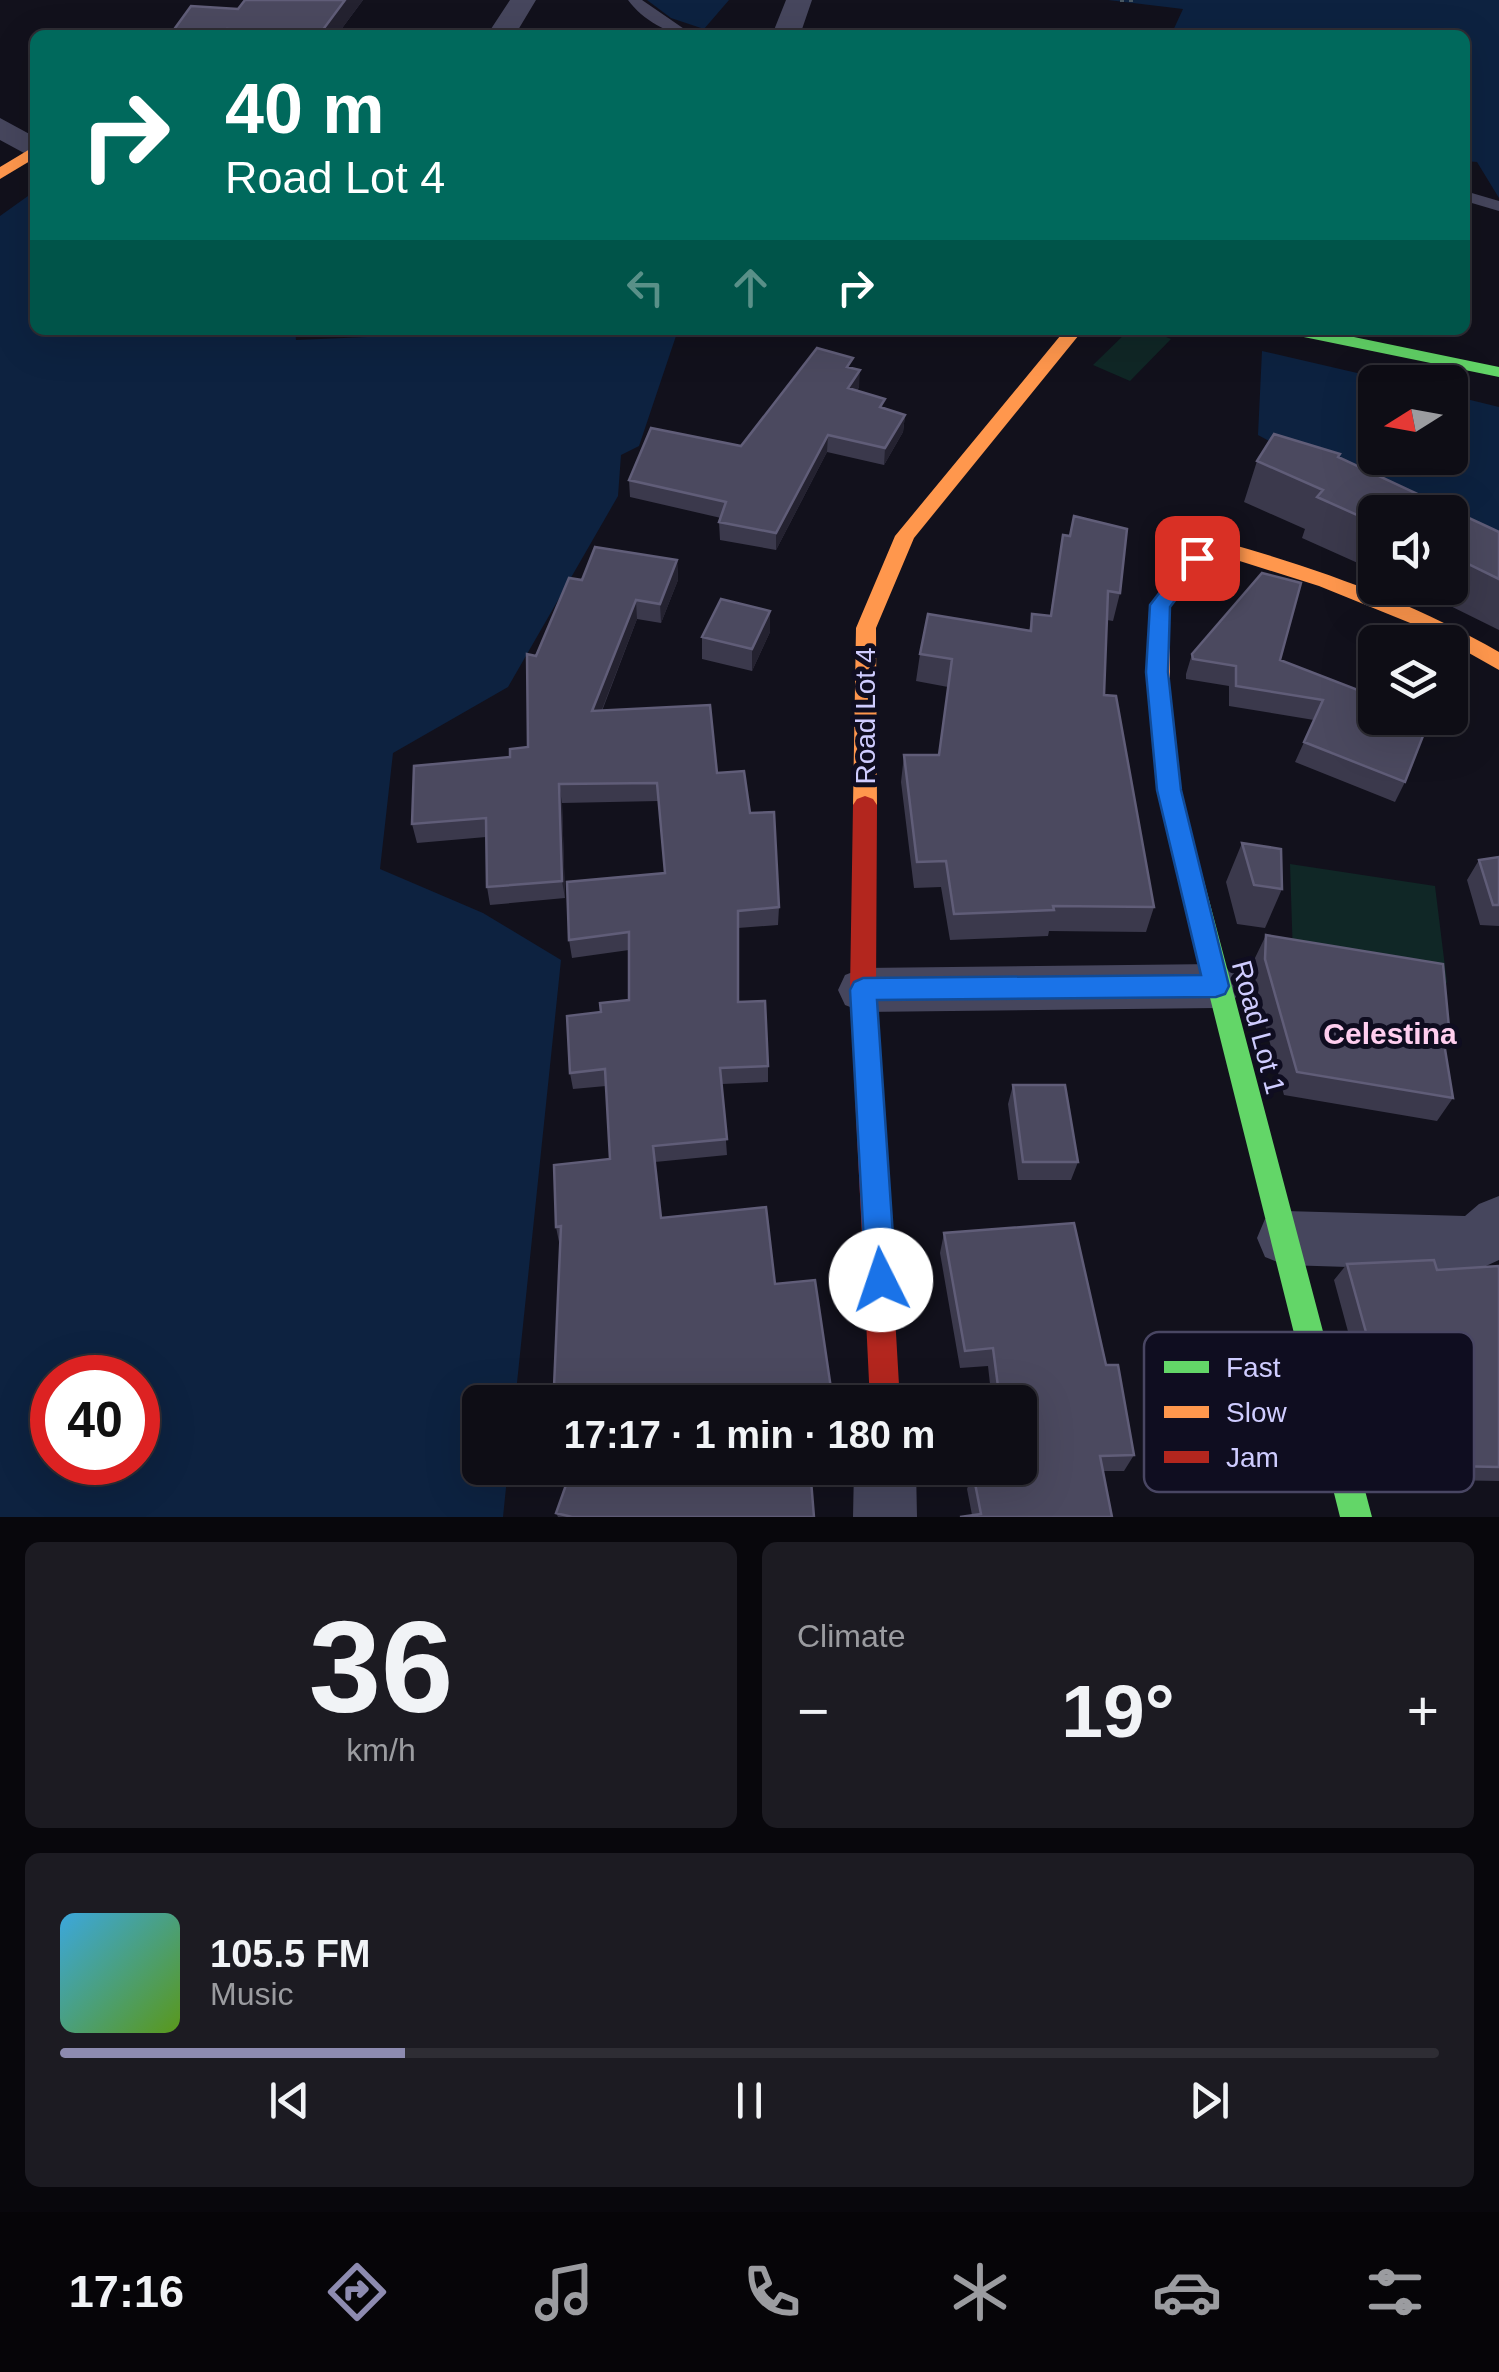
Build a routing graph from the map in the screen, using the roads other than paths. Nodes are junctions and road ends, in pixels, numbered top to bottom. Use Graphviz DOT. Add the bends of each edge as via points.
graph roads {
  1 [pos="523,0"];
  2 [pos="635,0"];
  3 [pos="800,0"];
  4 [pos="504,30"];
  5 [pos="677,30"];
  6 [pos="788,30"];
  7 [pos="0,126"];
  8 [pos="30,147"];
  9 [pos="30,153"];
  10 [pos="0,174"];
  11 [pos="1470,197"];
  12 [pos="1499,206"];
  13 [pos="1070,335"];
  14 [pos="1318,335"];
  15 [pos="1499,372"];
  16 [pos="1499,662"];
  17 [pos="1216,986"];
  18 [pos="863,990"];
  19 [pos="1499,1224"];
  20 [pos="1285,1238"];
  21 [pos="1309,1332"];
  22 [pos="884,1385"];
  23 [pos="885,1485"];
  24 [pos="1350,1492"];
  25 [pos="885,1517"];
  26 [pos="1356,1517"];
  1 -- 4 [label="street"];
  2 -- 5 [label="lane"];
  3 -- 6 [label="street"];
  7 -- 8 [label="street"];
  9 -- 10 [label="street"];
  11 -- 12 [label="lane"];
  13 -- 18 [label="street, Road Lot 4" via="905,536 866,628"];
  14 -- 15 [label="street"];
  16 -- 17 [label="street, Road Lot 1" via="1437,626 1326,582 1227,550 1197,558 1160,605 1157,672 1169,790"];
  17 -- 18 [label="street"];
  17 -- 20 [label="street, Road Lot 1"];
  18 -- 22 [label="street, Road Lot 4"];
  19 -- 20 [label="street" via="1474,1244"];
  20 -- 21 [label="street, Road Lot 1"];
  23 -- 25 [label="street"];
  24 -- 26 [label="street, Road Lot 1"];
}
